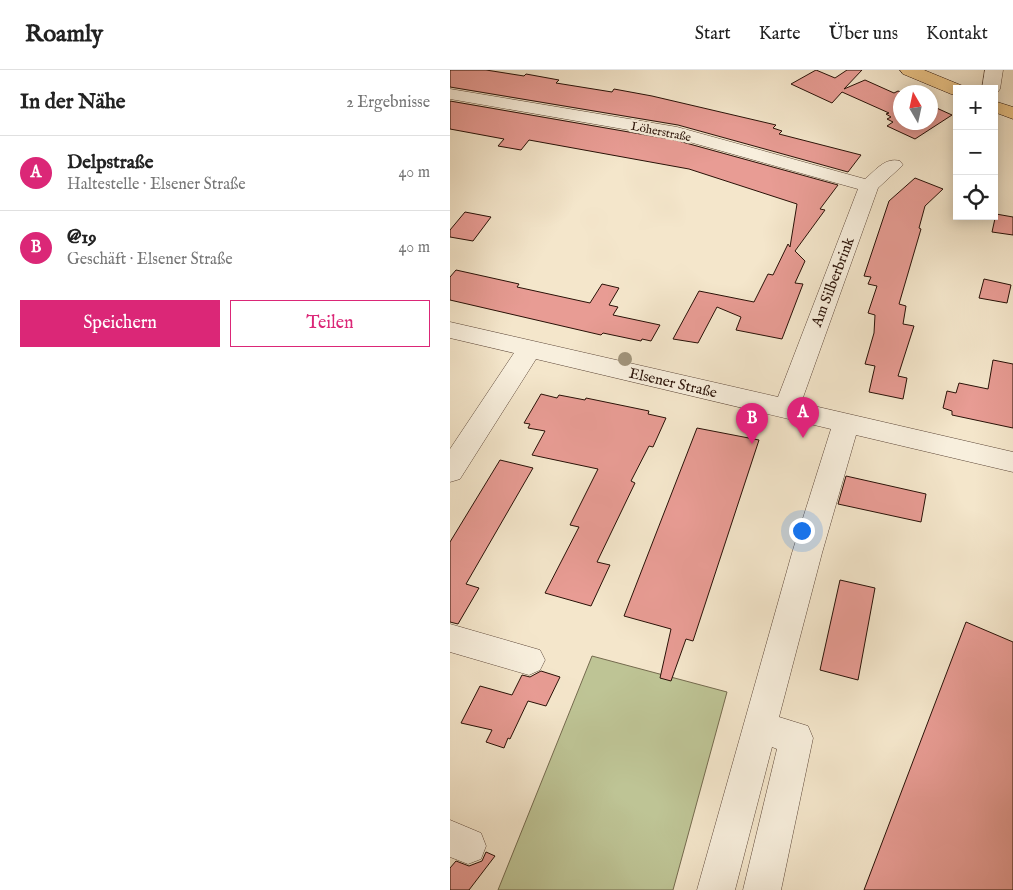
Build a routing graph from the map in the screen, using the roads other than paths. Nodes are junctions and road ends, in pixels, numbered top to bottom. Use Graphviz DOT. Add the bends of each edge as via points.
graph roads {
  1 [pos="909,70"];
  2 [pos="994,70"];
  3 [pos="992,85"];
  4 [pos="953,88"];
  5 [pos="450,94"];
  6 [pos="998,107"];
  7 [pos="1013,113"];
  8 [pos="893,165"];
  9 [pos="869,186"];
  10 [pos="450,330"];
  11 [pos="530,349"];
  12 [pos="786,409"];
  13 [pos="846,423"];
  14 [pos="1013,462"];
  15 [pos="450,471"];
  16 [pos="450,638"];
  17 [pos="529,660"];
  18 [pos="759,727"];
  19 [pos="716,890"];
  20 [pos="762,890"];
  1 -- 4 [label="main road"];
  2 -- 3 [label="street"];
  5 -- 9 [label="street, Löherstraße" via="677,133"];
  6 -- 7 [label="main road"];
  8 -- 9 [label="street, Am Silberbrink"];
  9 -- 12 [label="street, Am Silberbrink"];
  10 -- 11 [label="street, Elsener Straße"];
  11 -- 12 [label="street, Elsener Straße"];
  11 -- 15 [label="street"];
  12 -- 13 [label="street, Elsener Straße"];
  13 -- 14 [label="street, Elsener Straße"];
  13 -- 18 [label="street"];
  16 -- 17 [label="street"];
  18 -- 19 [label="street"];
  18 -- 20 [label="street" via="796,738"];
}
